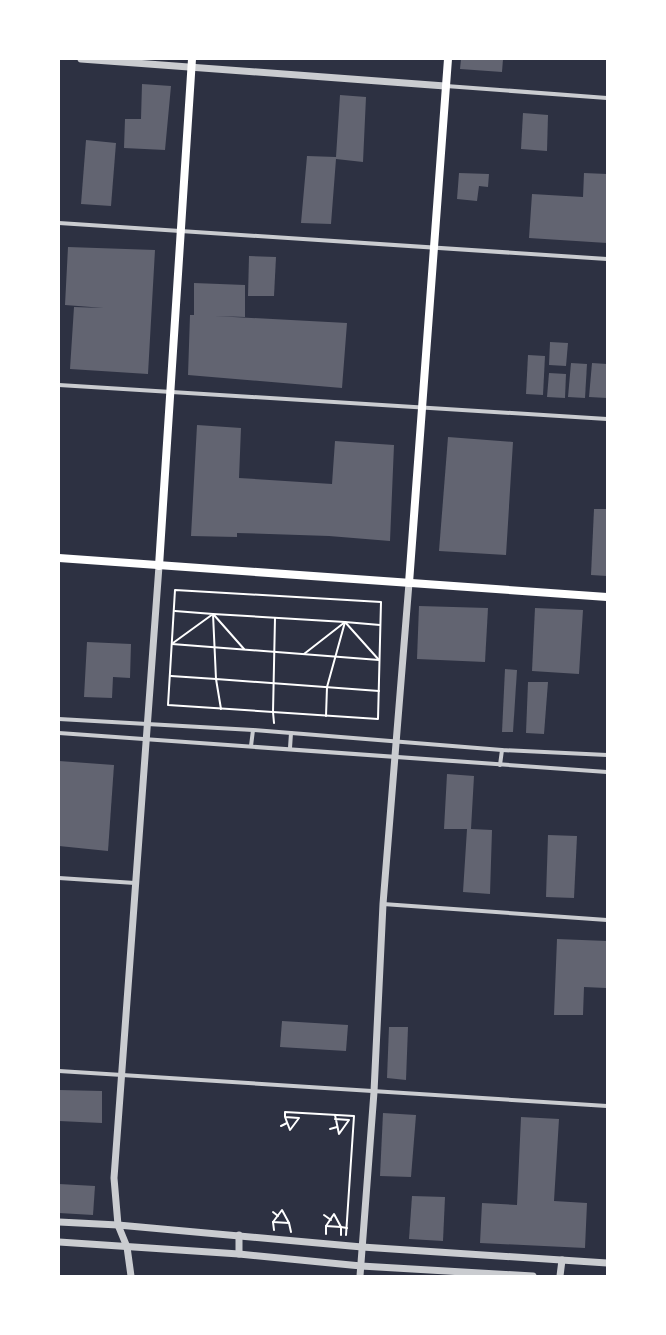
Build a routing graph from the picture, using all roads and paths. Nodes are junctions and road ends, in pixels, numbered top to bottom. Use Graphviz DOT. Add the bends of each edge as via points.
graph roads {
  1 [pos="81,59"];
  2 [pos="448,59"];
  3 [pos="192,63"];
  4 [pos="446,86"];
  5 [pos="607,98"];
  6 [pos="59,223"];
  7 [pos="181,232"];
  8 [pos="434,247"];
  9 [pos="607,259"];
  10 [pos="59,385"];
  11 [pos="171,393"];
  12 [pos="422,408"];
  13 [pos="607,419"];
  14 [pos="59,558"];
  15 [pos="159,566"];
  16 [pos="409,583"];
  17 [pos="607,597"];
  18 [pos="174,611"];
  19 [pos="213,614"];
  20 [pos="275,618"];
  21 [pos="345,622"];
  22 [pos="380,626"];
  23 [pos="172,644"];
  24 [pos="214,648"];
  25 [pos="245,650"];
  26 [pos="274,652"];
  27 [pos="304,654"];
  28 [pos="336,657"];
  29 [pos="379,660"];
  30 [pos="170,676"];
  31 [pos="216,679"];
  32 [pos="274,684"];
  33 [pos="327,687"];
  34 [pos="379,691"];
  35 [pos="221,709"];
  36 [pos="273,712"];
  37 [pos="326,716"];
  38 [pos="59,719"];
  39 [pos="274,723"];
  40 [pos="147,725"];
  41 [pos="253,730"];
  42 [pos="59,733"];
  43 [pos="291,733"];
  44 [pos="146,740"];
  45 [pos="397,741"];
  46 [pos="251,746"];
  47 [pos="290,748"];
  48 [pos="502,750"];
  49 [pos="607,755"];
  50 [pos="396,757"];
  51 [pos="500,765"];
  52 [pos="607,772"];
  53 [pos="59,878"];
  54 [pos="135,883"];
  55 [pos="383,904"];
  56 [pos="607,920"];
  57 [pos="59,1071"];
  58 [pos="122,1076"];
  59 [pos="374,1092"];
  60 [pos="607,1106"];
  61 [pos="299,1113"];
  62 [pos="335,1115"];
  63 [pos="350,1116"];
  64 [pos="285,1117"];
  65 [pos="299,1118"];
  66 [pos="334,1119"];
  67 [pos="349,1120"];
  68 [pos="354,1120"];
  69 [pos="287,1123"];
  70 [pos="281,1126"];
  71 [pos="337,1127"];
  72 [pos="330,1129"];
  73 [pos="273,1212"];
  74 [pos="324,1215"];
  75 [pos="278,1216"];
  76 [pos="331,1220"];
  77 [pos="59,1222"];
  78 [pos="273,1222"];
  79 [pos="289,1223"];
  80 [pos="118,1225"];
  81 [pos="326,1226"];
  82 [pos="341,1227"];
  83 [pos="347,1228"];
  84 [pos="279,1231"];
  85 [pos="285,1232"];
  86 [pos="319,1234"];
  87 [pos="238,1235"];
  88 [pos="334,1235"];
  89 [pos="341,1235"];
  90 [pos="59,1242"];
  91 [pos="362,1246"];
  92 [pos="127,1247"];
  93 [pos="238,1254"];
  94 [pos="562,1260"];
  95 [pos="607,1264"];
  96 [pos="361,1266"];
  97 [pos="131,1276"];
  98 [pos="360,1276"];
  99 [pos="533,1276"];
  100 [pos="560,1276"];
  1 -- 3 [label="street"];
  2 -- 4 [label="main road"];
  3 -- 4 [label="street"];
  3 -- 7 [label="main road"];
  4 -- 5 [label="street"];
  4 -- 8 [label="main road"];
  6 -- 7 [label="street"];
  7 -- 8 [label="street"];
  7 -- 11 [label="main road"];
  8 -- 9 [label="street"];
  8 -- 12 [label="main road"];
  10 -- 11 [label="street"];
  11 -- 12 [label="street"];
  11 -- 15 [label="main road"];
  12 -- 13 [label="street"];
  12 -- 16 [label="main road"];
  14 -- 15 [label="main road"];
  15 -- 16 [label="main road"];
  15 -- 40 [label="street"];
  16 -- 17 [label="main road"];
  16 -- 45 [label="street"];
  18 -- 19 [label="path"];
  18 -- 22 [label="path" via="175,590 381,602"];
  18 -- 23 [label="path"];
  19 -- 20 [label="path"];
  19 -- 23 [label="path"];
  19 -- 24 [label="path"];
  19 -- 25 [label="path"];
  20 -- 21 [label="path"];
  20 -- 26 [label="path"];
  21 -- 22 [label="path"];
  21 -- 27 [label="path"];
  21 -- 28 [label="path"];
  21 -- 29 [label="path"];
  22 -- 29 [label="path"];
  23 -- 24 [label="path"];
  23 -- 30 [label="path"];
  24 -- 25 [label="path"];
  24 -- 31 [label="path"];
  25 -- 26 [label="path"];
  26 -- 27 [label="path"];
  26 -- 32 [label="path"];
  27 -- 28 [label="path"];
  28 -- 29 [label="path"];
  28 -- 33 [label="path"];
  29 -- 34 [label="path"];
  30 -- 31 [label="path"];
  30 -- 35 [label="path" via="168,705"];
  31 -- 32 [label="path"];
  31 -- 35 [label="path"];
  32 -- 33 [label="path"];
  32 -- 36 [label="path"];
  33 -- 34 [label="path"];
  33 -- 37 [label="path"];
  34 -- 37 [label="path" via="378,719"];
  35 -- 36 [label="path"];
  36 -- 37 [label="path"];
  36 -- 39 [label="path"];
  38 -- 40 [label="street"];
  40 -- 41 [label="street"];
  40 -- 44 [label="street"];
  41 -- 43 [label="street"];
  41 -- 46 [label="street"];
  42 -- 44 [label="street"];
  43 -- 45 [label="street"];
  43 -- 47 [label="street"];
  44 -- 46 [label="street"];
  44 -- 54 [label="street"];
  45 -- 48 [label="street"];
  45 -- 50 [label="street"];
  46 -- 47 [label="street"];
  47 -- 50 [label="street"];
  48 -- 49 [label="street"];
  48 -- 51 [label="street"];
  50 -- 51 [label="street"];
  50 -- 55 [label="street"];
  51 -- 52 [label="street"];
  53 -- 54 [label="street"];
  54 -- 58 [label="street"];
  55 -- 56 [label="street"];
  55 -- 59 [label="street"];
  57 -- 58 [label="street"];
  58 -- 59 [label="street"];
  58 -- 80 [label="street" via="114,1178"];
  59 -- 60 [label="street"];
  59 -- 91 [label="street"];
  61 -- 62 [label="path"];
  61 -- 64 [label="path" via="285,1112"];
  61 -- 65 [label="path"];
  62 -- 63 [label="path"];
  62 -- 66 [label="path"];
  63 -- 67 [label="path"];
  63 -- 68 [label="path" via="354,1116"];
  64 -- 65 [label="path"];
  64 -- 69 [label="path"];
  65 -- 69 [label="path" via="290,1130"];
  66 -- 67 [label="path"];
  66 -- 71 [label="path"];
  67 -- 68 [label="path"];
  67 -- 71 [label="path" via="339,1134"];
  68 -- 83 [label="path"];
  69 -- 70 [label="path"];
  71 -- 72 [label="path"];
  73 -- 75 [label="path"];
  74 -- 76 [label="path"];
  75 -- 78 [label="path"];
  75 -- 79 [label="path" via="282,1210"];
  76 -- 81 [label="path"];
  76 -- 82 [label="path" via="334,1214"];
  77 -- 80 [label="street"];
  78 -- 79 [label="path"];
  78 -- 84 [label="path" via="273,1230"];
  79 -- 85 [label="path" via="292,1232"];
  80 -- 87 [label="street"];
  80 -- 92 [label="street"];
  81 -- 82 [label="path"];
  81 -- 86 [label="path" via="326,1234"];
  82 -- 83 [label="path"];
  82 -- 89 [label="path"];
  83 -- 89 [label="path" via="347,1235"];
  87 -- 91 [label="street"];
  87 -- 93 [label="street"];
  88 -- 89 [label="path"];
  90 -- 92 [label="street"];
  91 -- 94 [label="street"];
  91 -- 96 [label="street"];
  92 -- 93 [label="street"];
  92 -- 97 [label="street"];
  93 -- 96 [label="street"];
  94 -- 95 [label="street"];
  94 -- 100 [label="street"];
  96 -- 98 [label="street"];
  96 -- 99 [label="street"];
}
